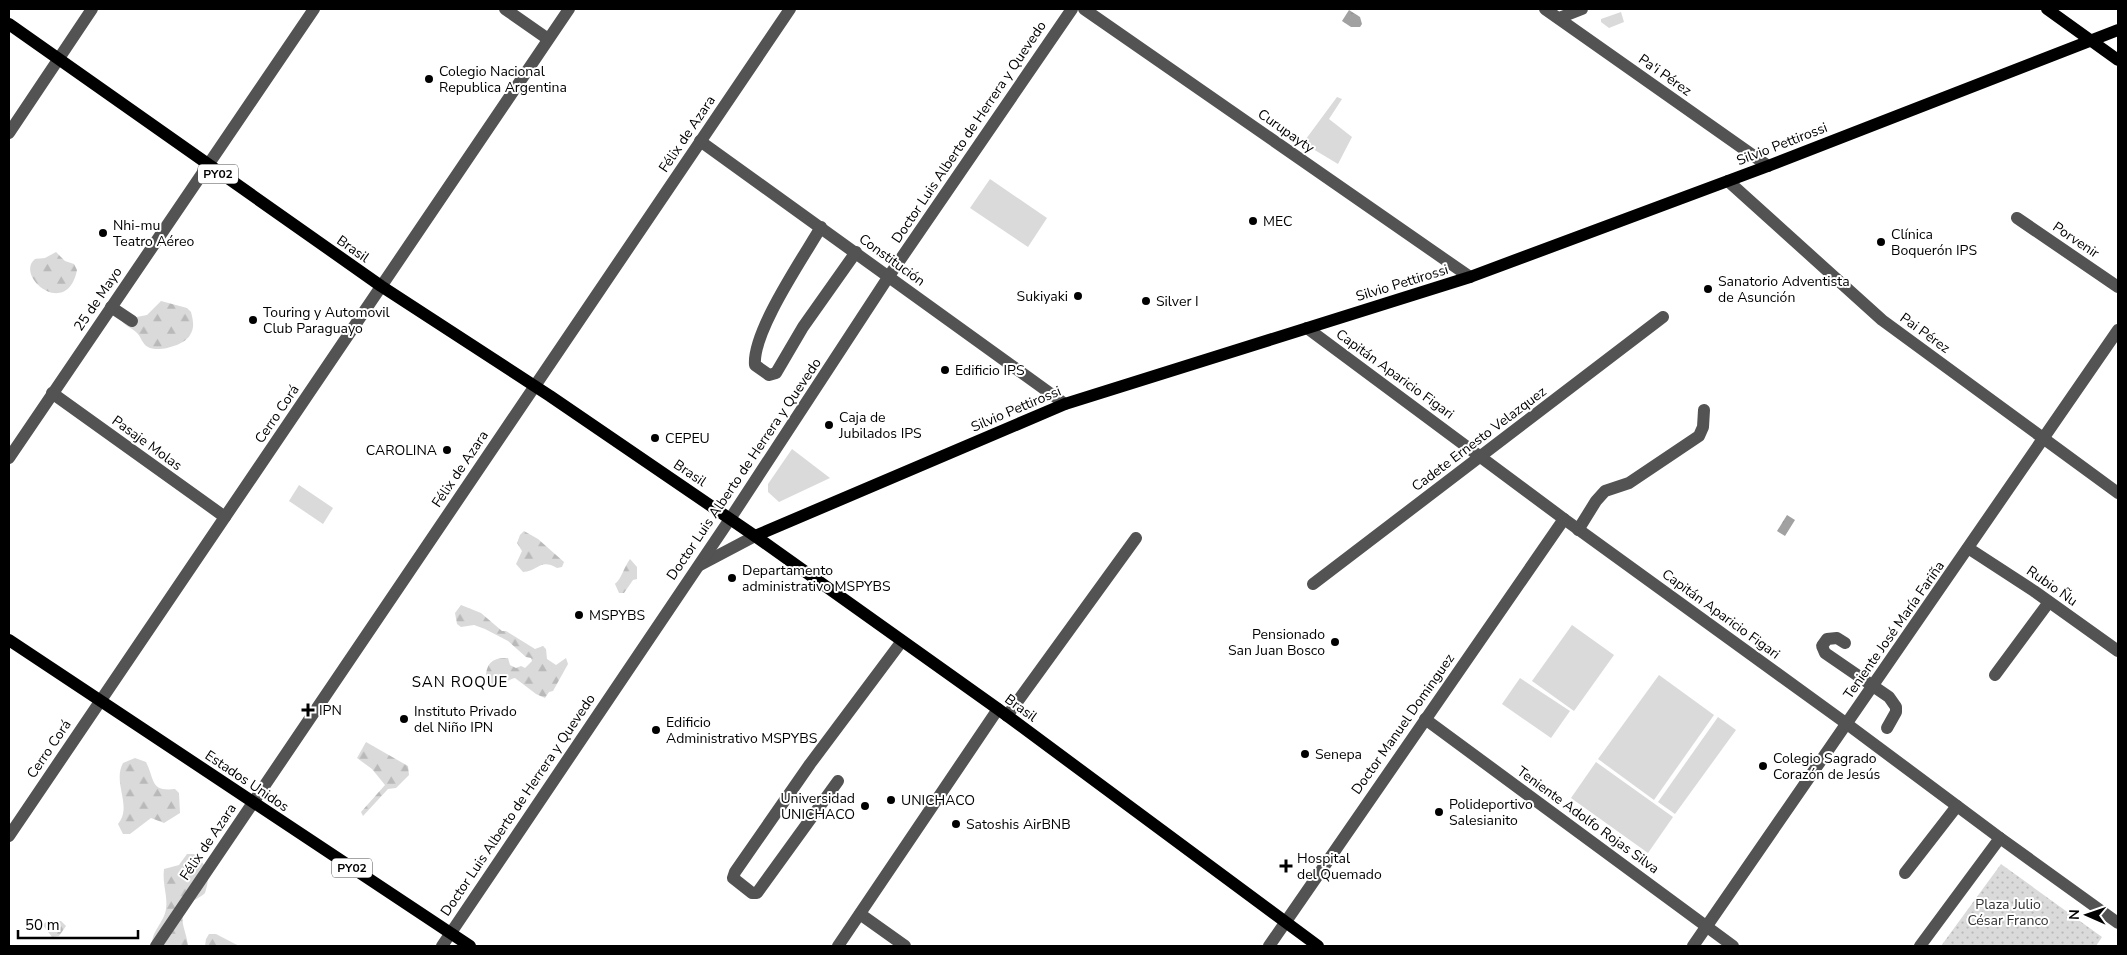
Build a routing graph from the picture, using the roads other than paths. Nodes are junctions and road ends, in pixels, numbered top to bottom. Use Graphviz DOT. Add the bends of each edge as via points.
graph roads {
  1 [pos="92,9"];
  2 [pos="314,9"];
  3 [pos="505,9"];
  4 [pos="569,9"];
  5 [pos="790,9"];
  6 [pos="1072,9"];
  7 [pos="1084,9"];
  8 [pos="1545,9"];
  9 [pos="1582,9"];
  10 [pos="2047,9"];
  11 [pos="1559,18"];
  12 [pos="9,24"];
  13 [pos="2118,30"];
  14 [pos="548,39"];
  15 [pos="2090,41"];
  16 [pos="58,59"];
  17 [pos="2118,60"];
  18 [pos="9,133"];
  19 [pos="700,141"];
  20 [pos="207,166"];
  21 [pos="1768,166"];
  22 [pos="1728,181"];
  23 [pos="2017,218"];
  24 [pos="821,227"];
  25 [pos="856,252"];
  26 [pos="889,276"];
  27 [pos="1470,277"];
  28 [pos="381,286"];
  29 [pos="2118,287"];
  30 [pos="111,307"];
  31 [pos="1663,317"];
  32 [pos="132,321"];
  33 [pos="1307,328"];
  34 [pos="2118,330"];
  35 [pos="535,386"];
  36 [pos="52,393"];
  37 [pos="1065,404"];
  38 [pos="1704,410"];
  39 [pos="2043,439"];
  40 [pos="1480,456"];
  41 [pos="9,458"];
  42 [pos="2118,493"];
  43 [pos="225,517"];
  44 [pos="730,519"];
  45 [pos="1564,520"];
  46 [pos="1578,530"];
  47 [pos="755,536"];
  48 [pos="1136,538"];
  49 [pos="1968,548"];
  50 [pos="698,566"];
  51 [pos="1312,584"];
  52 [pos="2049,602"];
  53 [pos="9,640"];
  54 [pos="902,641"];
  55 [pos="1845,643"];
  56 [pos="2118,651"];
  57 [pos="1995,675"];
  58 [pos="1873,686"];
  59 [pos="100,701"];
  60 [pos="1003,713"];
  61 [pos="1424,719"];
  62 [pos="1847,724"];
  63 [pos="1887,728"];
  64 [pos="838,781"];
  65 [pos="252,803"];
  66 [pos="1957,806"];
  67 [pos="9,836"];
  68 [pos="2000,838"];
  69 [pos="1905,873"];
  70 [pos="860,914"];
  71 [pos="1286,922"];
  72 [pos="2118,923"];
  73 [pos="1707,927"];
  74 [pos="451,933"];
  75 [pos="156,946"];
  76 [pos="442,946"];
  77 [pos="470,946"];
  78 [pos="838,946"];
  79 [pos="905,946"];
  80 [pos="1269,946"];
  81 [pos="1318,946"];
  82 [pos="1694,946"];
  83 [pos="1733,946"];
  84 [pos="1920,946"];
  1 -- 16 [label="street"];
  2 -- 20 [label="street, 25 de Mayo"];
  3 -- 14 [label="street"];
  4 -- 14 [label="street, Cerro Corá"];
  5 -- 19 [label="street, Félix de Azara"];
  6 -- 26 [label="street, Doctor Luis Alberto de Herrera y Quevedo"];
  7 -- 27 [label="street, Curupayty"];
  8 -- 11 [label="street, Pa'i Pérez"];
  9 -- 11 [label="street"];
  10 -- 15 [label="main road"];
  11 -- 21 [label="street, Pa'i Pérez"];
  12 -- 16 [label="main road, Brasil / PY02"];
  13 -- 15 [label="main road, Silvio Pettirossi"];
  14 -- 28 [label="street, Cerro Corá"];
  15 -- 17 [label="main road"];
  15 -- 21 [label="main road, Silvio Pettirossi"];
  16 -- 18 [label="street"];
  16 -- 20 [label="main road, Brasil / PY02"];
  19 -- 24 [label="street, Constitución"];
  19 -- 35 [label="street, Félix de Azara"];
  20 -- 28 [label="main road, Brasil / PY02"];
  20 -- 30 [label="street, 25 de Mayo"];
  21 -- 22 [label="main road, Silvio Pettirossi"];
  22 -- 27 [label="main road, Silvio Pettirossi"];
  22 -- 39 [label="street, Pai Pérez" via="1882,320"];
  23 -- 29 [label="street, Porvenir"];
  24 -- 25 [label="street, Constitución"];
  24 -- 25 [label="street" via="766,323 755,350 755,365 769,374 776,373"];
  25 -- 26 [label="street, Constitución"];
  26 -- 37 [label="street, Constitución"];
  26 -- 44 [label="street, Doctor Luis Alberto de Herrera y Quevedo"];
  27 -- 33 [label="main road, Silvio Pettirossi"];
  28 -- 35 [label="main road, Brasil / PY02"];
  28 -- 43 [label="street, Cerro Corá"];
  30 -- 32 [label="street"];
  30 -- 36 [label="street, 25 de Mayo"];
  31 -- 40 [label="street, Cadete Ernesto Velazquez"];
  33 -- 37 [label="main road, Silvio Pettirossi"];
  33 -- 40 [label="street, Capitán Aparicio Figari"];
  34 -- 39 [label="street, Teniente José María Fariña"];
  35 -- 44 [label="main road, Brasil"];
  35 -- 65 [label="street, Félix de Azara"];
  36 -- 41 [label="street, 25 de Mayo"];
  36 -- 43 [label="street, Pasaje Molas"];
  37 -- 47 [label="main road, Silvio Pettirossi"];
  38 -- 46 [label="street" via="1699,436 1629,483 1605,491"];
  39 -- 42 [label="street, Pai Pérez"];
  39 -- 49 [label="street, Teniente José María Fariña"];
  40 -- 45 [label="street, Capitán Aparicio Figari"];
  40 -- 51 [label="street, Cadete Ernesto Velazquez"];
  43 -- 59 [label="street, Cerro Corá"];
  44 -- 47 [label="main road, Brasil"];
  44 -- 50 [label="street, Doctor Luis Alberto de Herrera y Quevedo"];
  45 -- 46 [label="street, Capitán Aparicio Figari"];
  45 -- 61 [label="street, Doctor Manuel Dominguez"];
  46 -- 62 [label="street, Capitán Aparicio Figari"];
  47 -- 50 [label="street, Silvio Pettirossi"];
  47 -- 54 [label="main road, Brasil"];
  48 -- 60 [label="street"];
  49 -- 52 [label="street, Rubio Ñu"];
  49 -- 58 [label="street, Teniente José María Fariña"];
  50 -- 74 [label="street, Doctor Luis Alberto de Herrera y Quevedo"];
  52 -- 56 [label="street, Rubio Ñu"];
  52 -- 57 [label="street"];
  53 -- 59 [label="main road, Estados Unidos / PY02"];
  54 -- 60 [label="main road, Brasil"];
  54 -- 64 [label="street" via="810,764 733,878 752,893 757,893"];
  55 -- 58 [label="street" via="1831,638 1822,646 1825,652"];
  58 -- 62 [label="street, Teniente José María Fariña"];
  58 -- 63 [label="street" via="1889,697 1896,708"];
  59 -- 65 [label="main road, Estados Unidos / PY02"];
  59 -- 67 [label="street, Cerro Corá"];
  60 -- 70 [label="street"];
  60 -- 71 [label="main road, Brasil"];
  61 -- 71 [label="street, Doctor Manuel Dominguez"];
  61 -- 73 [label="street, Teniente Adolfo Rojas Silva"];
  62 -- 66 [label="street, Capitán Aparicio Figari"];
  62 -- 73 [label="street, Teniente José María Fariña"];
  65 -- 74 [label="main road, Estados Unidos / PY02"];
  65 -- 75 [label="street, Félix de Azara"];
  66 -- 68 [label="street, Capitán Aparicio Figari"];
  66 -- 69 [label="street"];
  68 -- 72 [label="street, Capitán Aparicio Figari"];
  68 -- 84 [label="street"];
  70 -- 78 [label="street"];
  70 -- 79 [label="street"];
  71 -- 80 [label="street, Doctor Manuel Dominguez"];
  71 -- 81 [label="main road, Brasil"];
  73 -- 82 [label="street, Teniente José María Fariña"];
  73 -- 83 [label="street, Teniente Adolfo Rojas Silva"];
  74 -- 76 [label="street, Doctor Luis Alberto de Herrera y Quevedo"];
  74 -- 77 [label="main road, Estados Unidos"];
}
